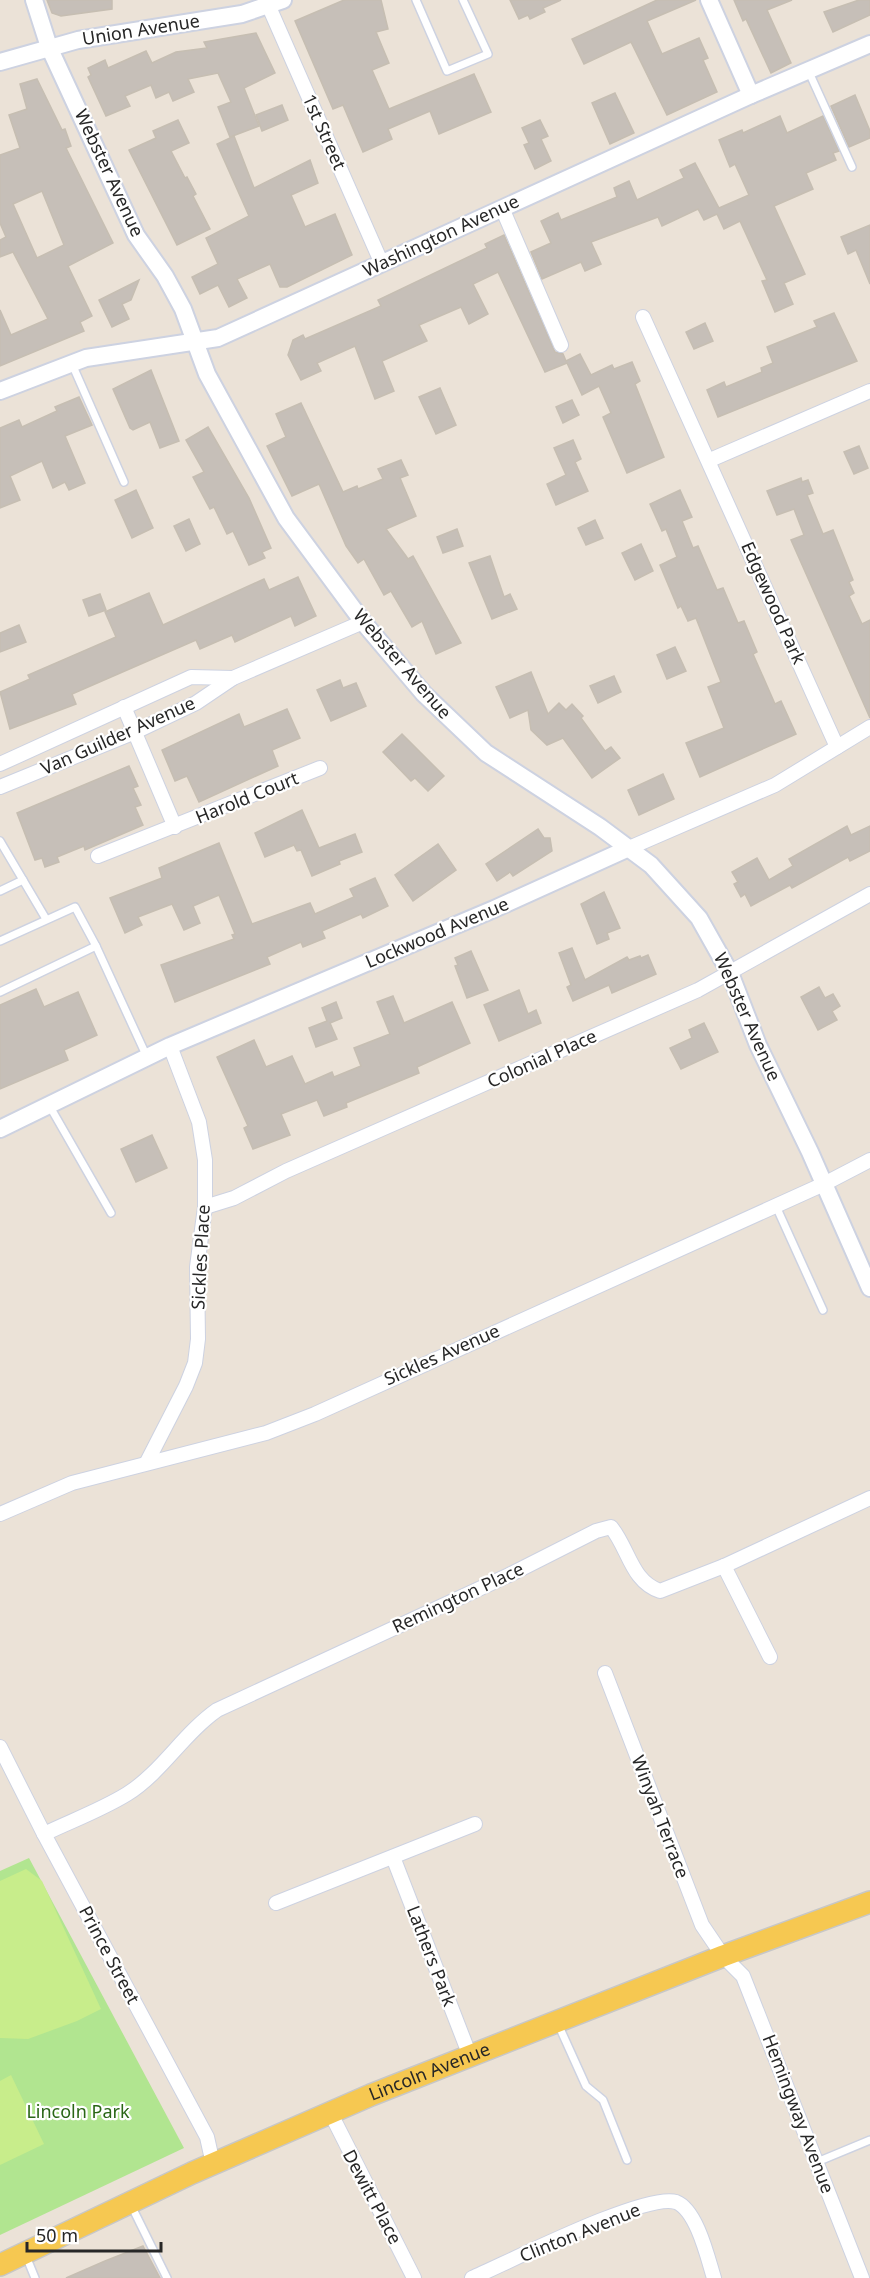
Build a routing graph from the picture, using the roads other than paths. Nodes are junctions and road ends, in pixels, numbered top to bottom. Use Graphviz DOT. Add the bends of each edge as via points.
graph roads {
  1 [pos="34,0"];
  2 [pos="416,0"];
  3 [pos="463,0"];
  4 [pos="709,0"];
  5 [pos="272,2"];
  6 [pos="870,44"];
  7 [pos="49,47"];
  8 [pos="0,62"];
  9 [pos="808,70"];
  10 [pos="751,94"];
  11 [pos="852,167"];
  12 [pos="502,208"];
  13 [pos="382,264"];
  14 [pos="643,317"];
  15 [pos="194,341"];
  16 [pos="561,345"];
  17 [pos="72,363"];
  18 [pos="0,391"];
  19 [pos="870,391"];
  20 [pos="710,460"];
  21 [pos="124,483"];
  22 [pos="363,622"];
  23 [pos="233,678"];
  24 [pos="124,707"];
  25 [pos="870,727"];
  26 [pos="135,732"];
  27 [pos="837,747"];
  28 [pos="0,764"];
  29 [pos="320,768"];
  30 [pos="0,787"];
  31 [pos="175,827"];
  32 [pos="0,841"];
  33 [pos="629,848"];
  34 [pos="98,856"];
  35 [pos="23,880"];
  36 [pos="0,891"];
  37 [pos="870,894"];
  38 [pos="46,920"];
  39 [pos="0,941"];
  40 [pos="96,946"];
  41 [pos="730,973"];
  42 [pos="0,992"];
  43 [pos="170,1046"];
  44 [pos="147,1057"];
  45 [pos="49,1105"];
  46 [pos="0,1129"];
  47 [pos="870,1160"];
  48 [pos="824,1184"];
  49 [pos="775,1204"];
  50 [pos="205,1207"];
  51 [pos="111,1213"];
  52 [pos="870,1288"];
  53 [pos="823,1310"];
  54 [pos="147,1462"];
  55 [pos="870,1498"];
  56 [pos="0,1514"];
  57 [pos="724,1566"];
  58 [pos="770,1657"];
  59 [pos="605,1673"];
  60 [pos="0,1747"];
  61 [pos="475,1824"];
  62 [pos="44,1834"];
  63 [pos="393,1857"];
  64 [pos="870,1902"];
  65 [pos="276,1903"];
  66 [pos="723,1956"];
  67 [pos="557,2022"];
  68 [pos="470,2056"];
  69 [pos="331,2115"];
  70 [pos="870,2140"];
  71 [pos="627,2160"];
  72 [pos="817,2162"];
  73 [pos="213,2163"];
  74 [pos="130,2202"];
  75 [pos="25,2254"];
  76 [pos="0,2265"];
  77 [pos="35,2278"];
  78 [pos="167,2278"];
  79 [pos="414,2278"];
  80 [pos="472,2278"];
  81 [pos="714,2278"];
  82 [pos="862,2278"];
  1 -- 7 [label="street, Webster Avenue"];
  2 -- 3 [label="lane" via="447,71 488,54"];
  4 -- 10 [label="street"];
  5 -- 7 [label="street, Union Avenue" via="242,14"];
  5 -- 13 [label="street, 1st Street"];
  6 -- 9 [label="street, Washington Avenue"];
  7 -- 8 [label="street, Union Avenue"];
  7 -- 15 [label="street, Webster Avenue" via="136,236 165,276"];
  9 -- 10 [label="street, Washington Avenue"];
  9 -- 11 [label="lane"];
  10 -- 12 [label="street, Washington Avenue"];
  12 -- 13 [label="street, Washington Avenue"];
  12 -- 16 [label="street"];
  13 -- 15 [label="street, Washington Avenue" via="218,338"];
  14 -- 20 [label="street, Edgewood Park"];
  15 -- 17 [label="street, Washington Avenue"];
  15 -- 22 [label="street, Webster Avenue" via="207,374 286,518"];
  17 -- 18 [label="street, Washington Avenue"];
  17 -- 21 [label="lane"];
  19 -- 20 [label="street"];
  20 -- 27 [label="street, Edgewood Park"];
  22 -- 23 [label="street, Van Guilder Avenue"];
  22 -- 33 [label="street, Webster Avenue" via="424,693 486,753"];
  23 -- 24 [label="street, Van Guilder Avenue" via="191,677"];
  23 -- 26 [label="street, Van Guilder Avenue" via="196,703"];
  24 -- 26 [label="street, Harold Court"];
  24 -- 28 [label="street, Van Guilder Avenue"];
  25 -- 27 [label="street, Lockwood Avenue"];
  26 -- 30 [label="street, Van Guilder Avenue"];
  26 -- 31 [label="street, Harold Court"];
  27 -- 33 [label="street, Lockwood Avenue" via="775,785"];
  29 -- 31 [label="street, Harold Court"];
  31 -- 34 [label="street, Harold Court"];
  32 -- 35 [label="lane"];
  33 -- 41 [label="street, Webster Avenue" via="651,865 693,910"];
  33 -- 43 [label="street, Lockwood Avenue"];
  35 -- 36 [label="lane"];
  35 -- 38 [label="lane"];
  37 -- 41 [label="street, Colonial Place"];
  38 -- 39 [label="lane"];
  38 -- 40 [label="lane" via="75,907"];
  40 -- 42 [label="lane"];
  40 -- 44 [label="lane"];
  41 -- 48 [label="street, Webster Avenue" via="758,1045"];
  41 -- 50 [label="street, Colonial Place" via="666,1005 286,1171 234,1198"];
  43 -- 44 [label="street, Lockwood Avenue"];
  43 -- 50 [label="street, Sickles Place" via="199,1122 205,1160"];
  44 -- 45 [label="street, Lockwood Avenue"];
  45 -- 46 [label="street, Lockwood Avenue"];
  45 -- 51 [label="lane"];
  47 -- 48 [label="street, Sickles Avenue"];
  48 -- 49 [label="street, Sickles Avenue"];
  48 -- 52 [label="street, Webster Avenue"];
  49 -- 53 [label="lane"];
  49 -- 54 [label="street, Sickles Avenue" via="315,1414 266,1433"];
  50 -- 54 [label="street, Sickles Place" via="197,1267 195,1363"];
  54 -- 56 [label="street, Sickles Avenue" via="72,1483"];
  55 -- 57 [label="street, Remington Place"];
  57 -- 58 [label="street"];
  57 -- 62 [label="street, Remington Place" via="660,1591 646,1587 611,1527 596,1532 217,1710 127,1794"];
  59 -- 66 [label="street, Winyah Terrace" via="702,1925"];
  60 -- 62 [label="street, Prince Street"];
  61 -- 63 [label="street"];
  62 -- 73 [label="street, Prince Street" via="207,2137"];
  63 -- 65 [label="street"];
  63 -- 68 [label="street, Lathers Park"];
  64 -- 66 [label="main road, Lincoln Avenue"];
  66 -- 67 [label="main road, Lincoln Avenue"];
  66 -- 72 [label="street, Hemingway Avenue" via="744,1976"];
  67 -- 68 [label="main road, Lincoln Avenue"];
  67 -- 71 [label="lane" via="586,2086 603,2100"];
  68 -- 69 [label="main road, Lincoln Avenue"];
  69 -- 73 [label="main road, Lincoln Avenue"];
  69 -- 79 [label="street, Dewitt Place"];
  70 -- 72 [label="lane"];
  72 -- 82 [label="street, Hemingway Avenue"];
  73 -- 74 [label="main road, Lincoln Avenue"];
  74 -- 75 [label="main road, Lincoln Avenue"];
  74 -- 78 [label="lane"];
  75 -- 76 [label="main road, Lincoln Avenue"];
  75 -- 77 [label="lane"];
  80 -- 81 [label="street, Clinton Avenue" via="621,2212 664,2200 687,2211 698,2230"];
}
